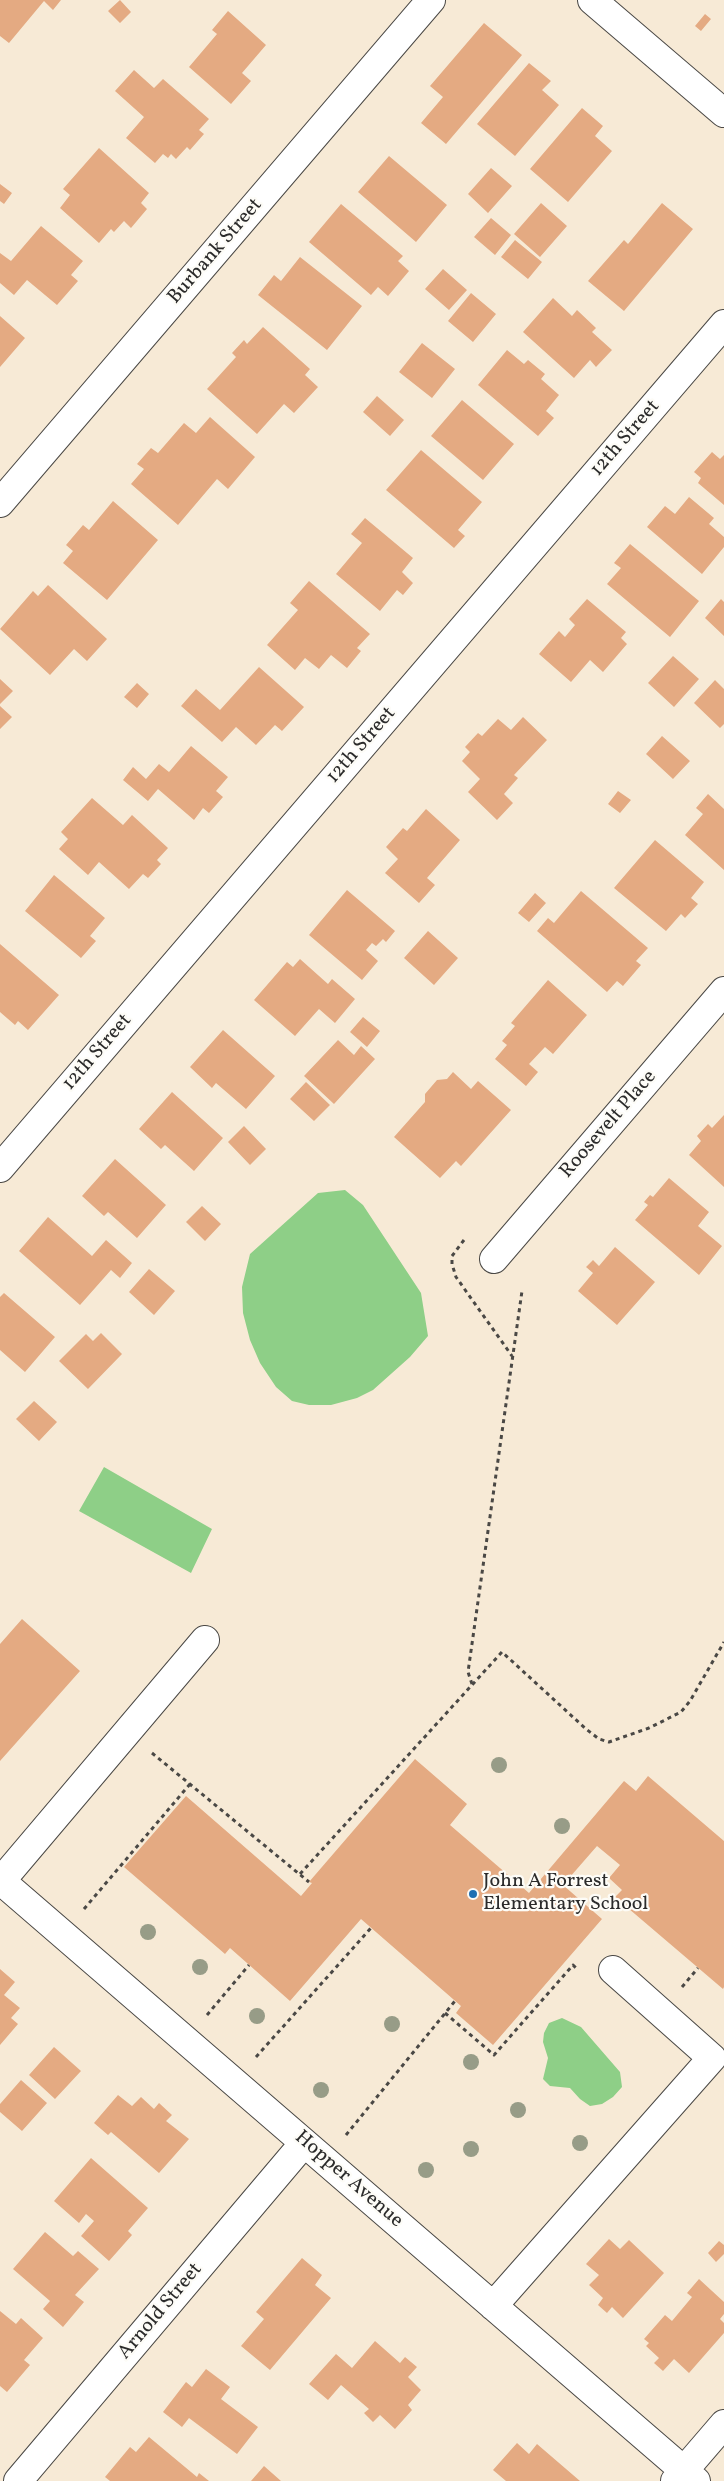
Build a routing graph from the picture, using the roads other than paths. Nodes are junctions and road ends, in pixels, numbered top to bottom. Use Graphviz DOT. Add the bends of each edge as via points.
graph roads {
  1 [pos="431,0"];
  2 [pos="592,0"];
  3 [pos="724,113"];
  4 [pos="724,324"];
  5 [pos="0,503"];
  6 [pos="724,991"];
  7 [pos="0,1168"];
  8 [pos="494,1259"];
  9 [pos="205,1640"];
  10 [pos="0,1880"];
  11 [pos="613,1970"];
  12 [pos="304,2143"];
  13 [pos="493,2306"];
  14 [pos="724,2424"];
  15 [pos="685,2478"];
  16 [pos="18,2481"];
  1 -- 5 [label="street, Burbank Street"];
  2 -- 3 [label="street"];
  4 -- 7 [label="street, 12th Street"];
  6 -- 8 [label="street, Roosevelt Place"];
  9 -- 10 [label="street"];
  10 -- 12 [label="street, Hopper Avenue"];
  11 -- 13 [label="street" via="712,2058"];
  12 -- 13 [label="street, Hopper Avenue"];
  12 -- 16 [label="street, Arnold Street"];
  13 -- 15 [label="street, Hopper Avenue"];
  14 -- 15 [label="street"];
}
